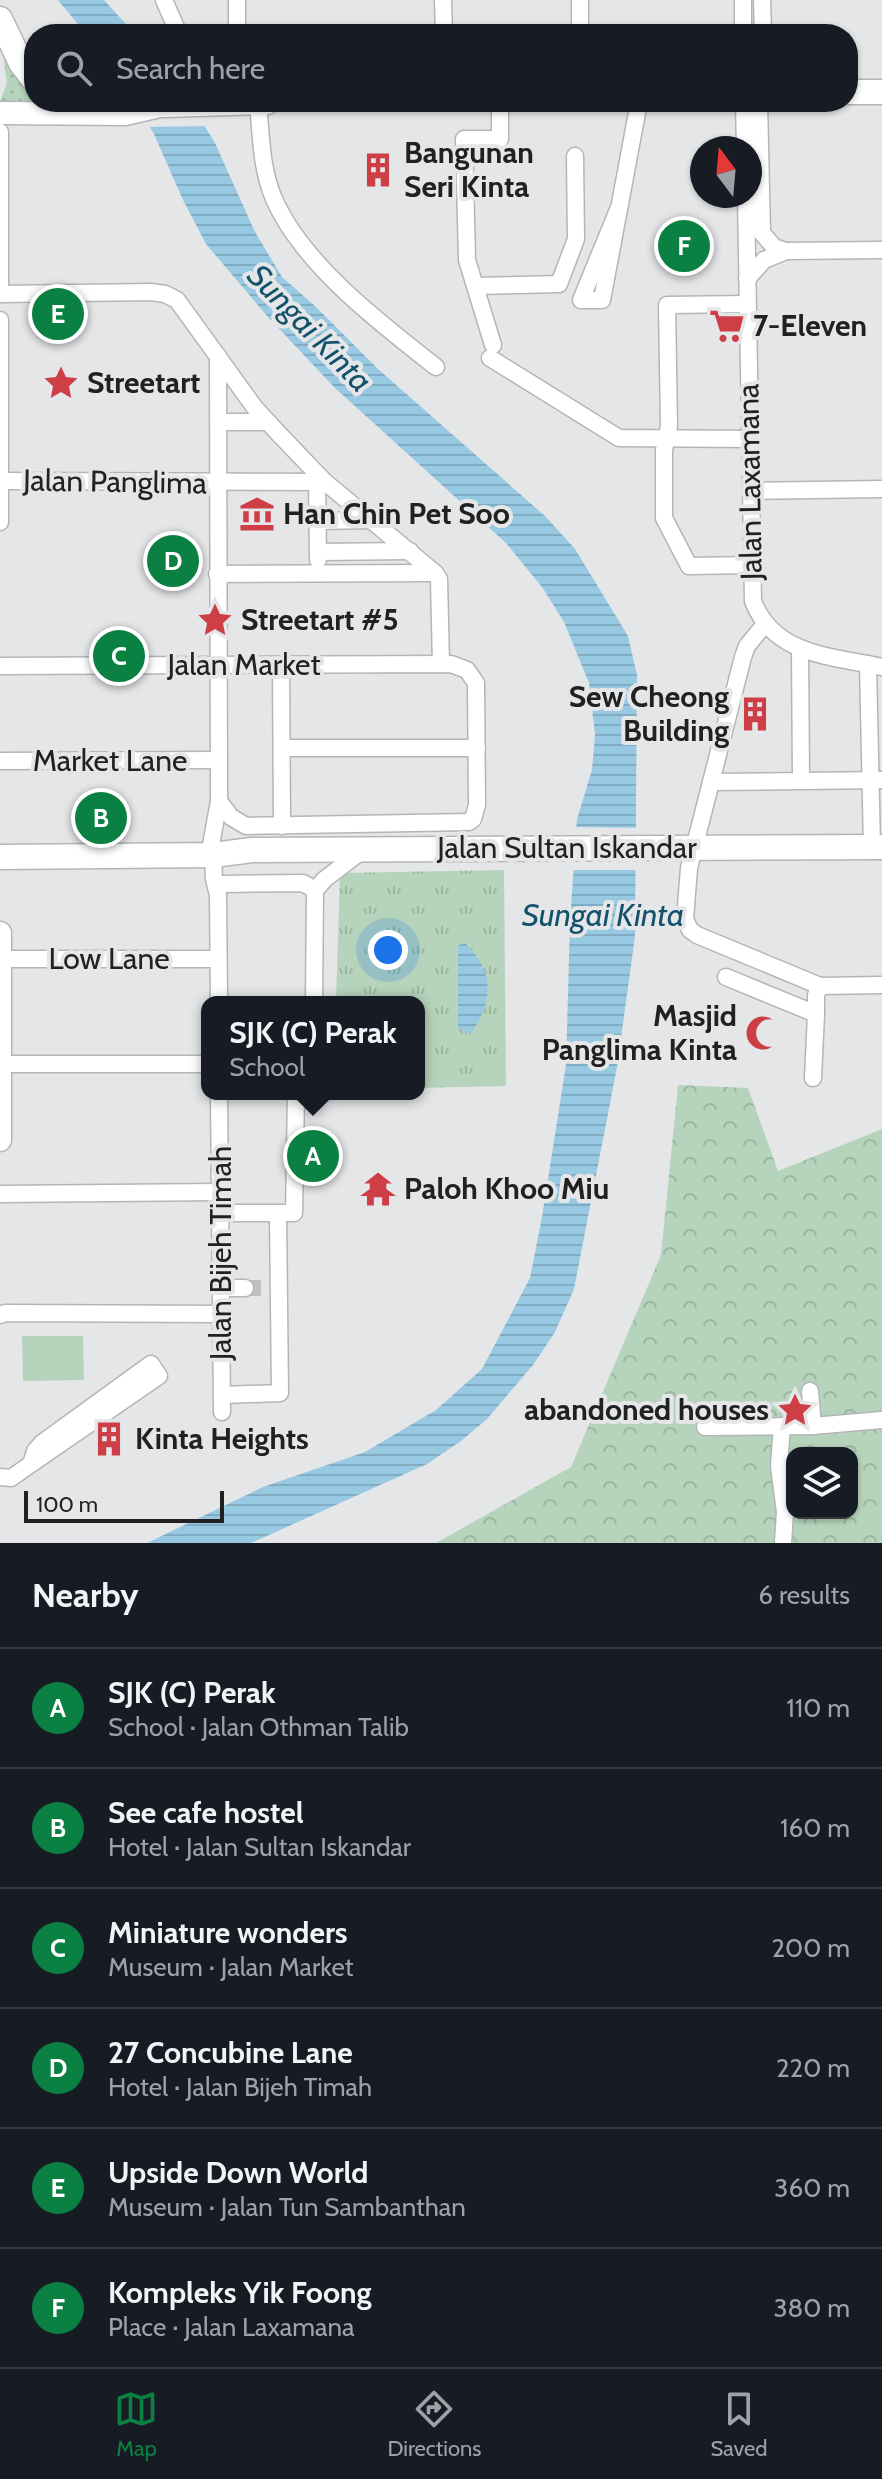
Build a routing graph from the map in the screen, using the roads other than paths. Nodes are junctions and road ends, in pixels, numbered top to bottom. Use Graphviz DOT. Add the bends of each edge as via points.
graph roads {
  1 [pos="164,0"];
  2 [pos="237,0"];
  3 [pos="443,0"];
  4 [pos="580,0"];
  5 [pos="743,0"];
  6 [pos="762,0"];
  7 [pos="0,19"];
  8 [pos="175,24"];
  9 [pos="237,24"];
  10 [pos="444,24"];
  11 [pos="580,24"];
  12 [pos="743,24"];
  13 [pos="763,24"];
  14 [pos="24,67"];
  15 [pos="858,92"];
  16 [pos="882,92"];
  17 [pos="131,112"];
  18 [pos="257,112"];
  19 [pos="500,112"];
  20 [pos="637,112"];
  21 [pos="744,112"];
  22 [pos="759,112"];
  23 [pos="0,113"];
  24 [pos="0,132"];
  25 [pos="745,136"];
  26 [pos="575,156"];
  27 [pos="620,205"];
  28 [pos="746,208"];
  29 [pos="882,250"];
  30 [pos="786,251"];
  31 [pos="747,279"];
  32 [pos="0,285"];
  33 [pos="475,286"];
  34 [pos="0,294"];
  35 [pos="747,304"];
  36 [pos="0,320"];
  37 [pos="218,356"];
  38 [pos="436,367"];
  39 [pos="220,422"];
  40 [pos="268,422"];
  41 [pos="666,439"];
  42 [pos="750,439"];
  43 [pos="1,481"];
  44 [pos="321,482"];
  45 [pos="219,483"];
  46 [pos="882,489"];
  47 [pos="751,491"];
  48 [pos="371,520"];
  49 [pos="318,521"];
  50 [pos="0,522"];
  51 [pos="410,551"];
  52 [pos="318,552"];
  53 [pos="752,565"];
  54 [pos="319,573"];
  55 [pos="435,573"];
  56 [pos="217,574"];
  57 [pos="765,624"];
  58 [pos="800,649"];
  59 [pos="441,664"];
  60 [pos="281,665"];
  61 [pos="875,665"];
  62 [pos="0,666"];
  63 [pos="218,666"];
  64 [pos="282,748"];
  65 [pos="477,748"];
  66 [pos="219,760"];
  67 [pos="0,761"];
  68 [pos="801,780"];
  69 [pos="876,780"];
  70 [pos="711,782"];
  71 [pos="219,801"];
  72 [pos="282,826"];
  73 [pos="0,847"];
  74 [pos="688,847"];
  75 [pos="877,847"];
  76 [pos="364,849"];
  77 [pos="212,850"];
  78 [pos="252,850"];
  79 [pos="0,857"];
  80 [pos="220,890"];
  81 [pos="315,890"];
  82 [pos="0,933"];
  83 [pos="0,944"];
  84 [pos="0,959"];
  85 [pos="218,959"];
  86 [pos="726,977"];
  87 [pos="882,985"];
  88 [pos="820,986"];
  89 [pos="219,996"];
  90 [pos="314,996"];
  91 [pos="816,1014"];
  92 [pos="0,1064"];
  93 [pos="201,1064"];
  94 [pos="813,1078"];
  95 [pos="219,1100"];
  96 [pos="296,1100"];
  97 [pos="0,1140"];
  98 [pos="220,1192"];
  99 [pos="0,1194"];
  100 [pos="220,1213"];
  101 [pos="278,1214"];
  102 [pos="221,1288"];
  103 [pos="245,1288"];
  104 [pos="221,1314"];
  105 [pos="0,1315"];
  106 [pos="810,1391"];
  107 [pos="882,1420"];
  108 [pos="782,1426"];
  109 [pos="813,1426"];
  110 [pos="705,1427"];
  111 [pos="31,1464"];
  112 [pos="0,1477"];
  113 [pos="783,1543"];
  1 -- 8 [label="street"];
  2 -- 9 [label="street"];
  3 -- 10 [label="street"];
  4 -- 11 [label="street"];
  5 -- 12 [label="street"];
  6 -- 13 [label="street"];
  7 -- 14 [label="highway"];
  15 -- 16 [label="highway"];
  17 -- 23 [label="main road"];
  18 -- 38 [label="street" via="271,191 312,259"];
  19 -- 33 [label="street" via="500,139 464,139 467,260"];
  20 -- 27 [label="street"];
  21 -- 25 [label="street"];
  22 -- 30 [label="street" via="762,233"];
  24 -- 32 [label="street"];
  26 -- 33 [label="street" via="576,239 559,284"];
  27 -- 27 [label="street" via="602,300 581,300 614,219"];
  28 -- 31 [label="street, Jalan Laxamana"];
  29 -- 30 [label="street"];
  30 -- 31 [label="street" via="764,260"];
  31 -- 35 [label="street, Jalan Laxamana"];
  33 -- 41 [label="street" via="491,352 612,436"];
  34 -- 37 [label="street" via="137,285 177,300"];
  35 -- 41 [label="street" via="667,305"];
  35 -- 42 [label="street, Jalan Laxamana"];
  36 -- 43 [label="street"];
  37 -- 39 [label="street"];
  37 -- 40 [label="street"];
  39 -- 40 [label="street"];
  39 -- 45 [label="street"];
  40 -- 44 [label="street"];
  41 -- 42 [label="street"];
  41 -- 53 [label="street" via="664,518 689,566"];
  42 -- 47 [label="street, Jalan Laxamana"];
  43 -- 45 [label="street, Jalan Panglima"];
  43 -- 50 [label="street"];
  44 -- 45 [label="street, Jalan Panglima"];
  44 -- 48 [label="street"];
  44 -- 49 [label="street"];
  45 -- 56 [label="street"];
  46 -- 47 [label="street"];
  47 -- 53 [label="street, Jalan Laxamana"];
  48 -- 49 [label="street"];
  48 -- 51 [label="street"];
  49 -- 52 [label="street"];
  51 -- 52 [label="street"];
  51 -- 55 [label="street"];
  52 -- 54 [label="street"];
  53 -- 57 [label="street, Jalan Laxamana" via="753,601"];
  54 -- 55 [label="street"];
  54 -- 56 [label="street"];
  55 -- 59 [label="street"];
  56 -- 63 [label="street"];
  57 -- 58 [label="street" via="786,644"];
  57 -- 70 [label="street, Jalan Laxamana" via="743,657"];
  58 -- 61 [label="street"];
  58 -- 68 [label="street"];
  59 -- 60 [label="street, Jalan Market"];
  59 -- 65 [label="street" via="467,670 476,683"];
  60 -- 63 [label="street, Jalan Market"];
  60 -- 64 [label="street"];
  61 -- 69 [label="street"];
  62 -- 63 [label="street, Jalan Market"];
  63 -- 66 [label="street"];
  64 -- 65 [label="street"];
  64 -- 72 [label="street"];
  65 -- 72 [label="street" via="477,805 473,819 465,824"];
  66 -- 67 [label="street, Market Lane"];
  66 -- 71 [label="street"];
  68 -- 69 [label="street"];
  68 -- 70 [label="street"];
  69 -- 75 [label="street"];
  70 -- 74 [label="street, Jalan Laxamana"];
  71 -- 72 [label="street" via="237,823"];
  71 -- 77 [label="street"];
  73 -- 77 [label="highway, Jalan Sultan Iskandar"];
  74 -- 75 [label="highway, Jalan Sultan Iskandar"];
  74 -- 76 [label="highway, Jalan Sultan Iskandar"];
  74 -- 88 [label="street, Jalan Laxamana" via="685,919 690,930"];
  76 -- 78 [label="highway, Jalan Sultan Iskandar"];
  76 -- 81 [label="street"];
  77 -- 78 [label="highway, Jalan Sultan Iskandar"];
  77 -- 79 [label="highway, Jalan Sultan Iskandar"];
  77 -- 80 [label="street"];
  78 -- 80 [label="street" via="229,868"];
  80 -- 81 [label="street" via="303,883"];
  80 -- 85 [label="street"];
  81 -- 90 [label="street"];
  82 -- 83 [label="main road"];
  83 -- 84 [label="main road"];
  84 -- 85 [label="street, Low Lane"];
  84 -- 92 [label="main road"];
  85 -- 89 [label="street"];
  86 -- 91 [label="street"];
  87 -- 88 [label="street"];
  88 -- 91 [label="street"];
  91 -- 94 [label="street"];
  92 -- 93 [label="street"];
  92 -- 97 [label="main road"];
  95 -- 98 [label="street, Jalan Bijeh Timah"];
  96 -- 101 [label="street" via="294,1213"];
  98 -- 99 [label="street"];
  98 -- 100 [label="street, Jalan Bijeh Timah"];
  100 -- 101 [label="street"];
  100 -- 102 [label="street, Jalan Bijeh Timah"];
  101 -- 104 [label="street, Jalan Bijeh Timah" via="271,1288 280,1393 222,1404"];
  102 -- 103 [label="street"];
  102 -- 104 [label="street, Jalan Bijeh Timah"];
  104 -- 105 [label="street"];
  106 -- 109 [label="street"];
  107 -- 109 [label="street"];
  108 -- 109 [label="street"];
  108 -- 110 [label="street"];
  108 -- 113 [label="street"];
  111 -- 111 [label="street" via="159,1376 151,1364 42,1443"];
  111 -- 112 [label="street" via="11,1478"];
}
